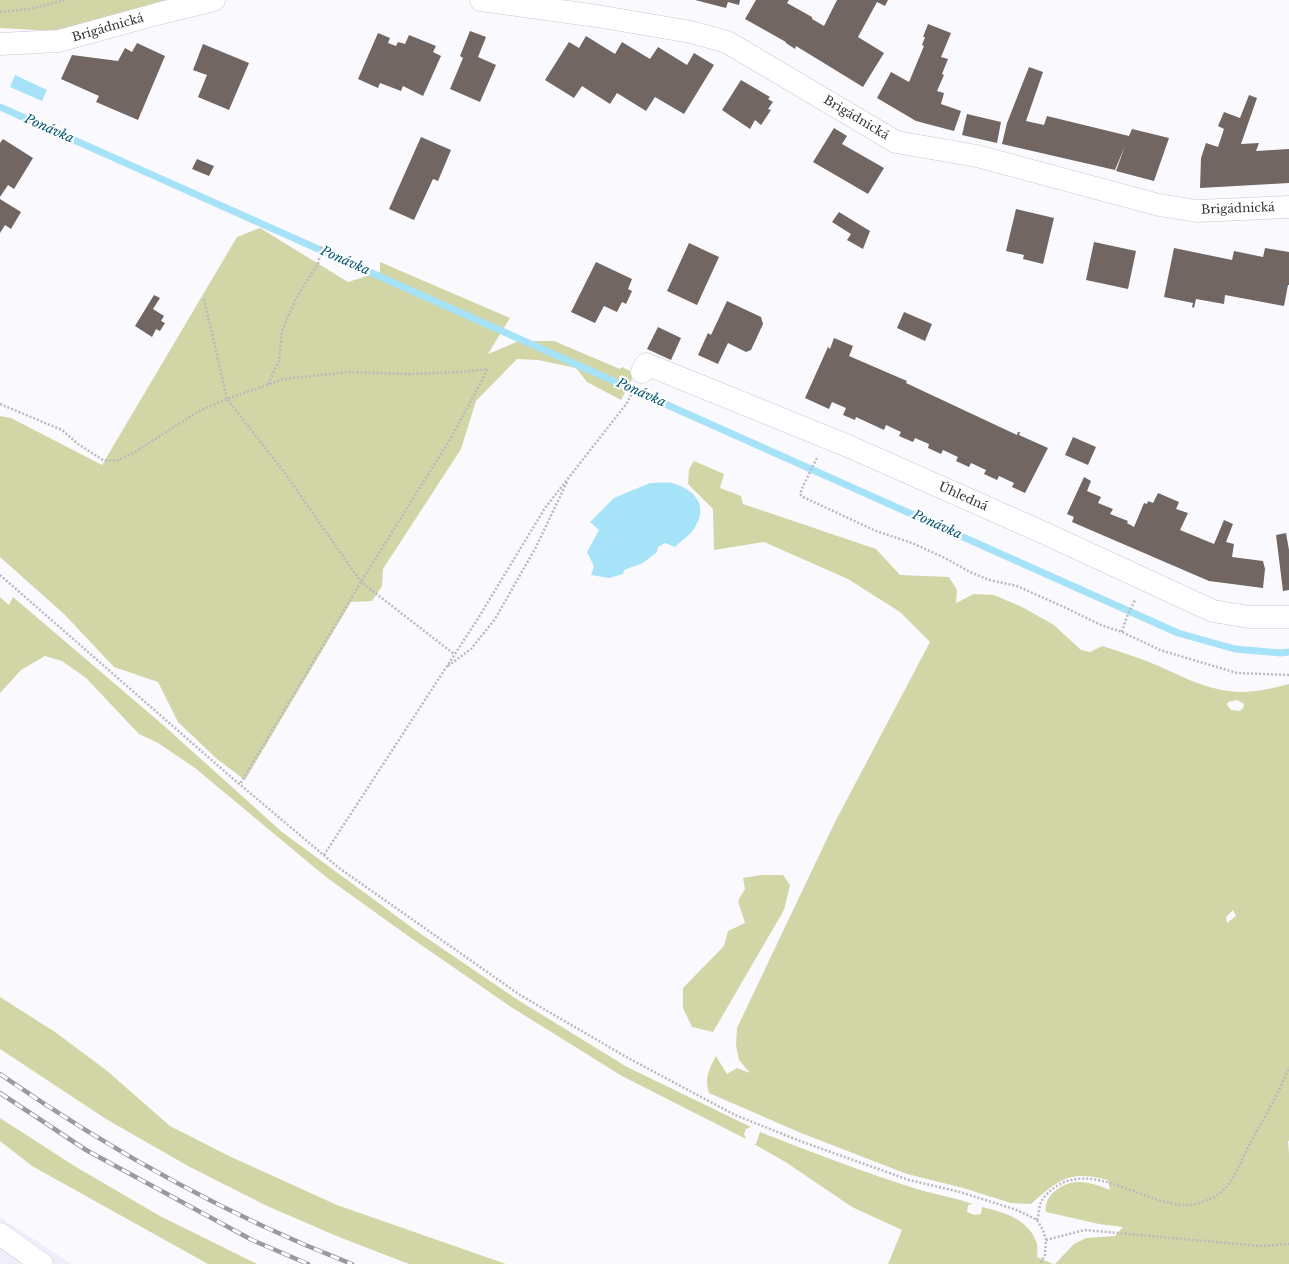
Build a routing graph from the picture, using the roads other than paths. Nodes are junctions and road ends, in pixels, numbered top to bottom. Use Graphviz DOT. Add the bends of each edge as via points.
graph roads {
  1 [pos="214,0"];
  2 [pos="481,0"];
  3 [pos="0,44"];
  4 [pos="1289,207"];
  5 [pos="642,372"];
  6 [pos="1289,617"];
  7 [pos="0,1234"];
  8 [pos="42,1264"];
  1 -- 3 [label="street, Brigádnická" via="59,41"];
  2 -- 4 [label="street, Brigádnická" via="691,32 727,42 896,142 977,156 1159,204 1197,211"];
  5 -- 6 [label="street, Úhledná" via="646,364 848,446 1213,611 1249,617"];
  7 -- 8 [label="street"];
}
